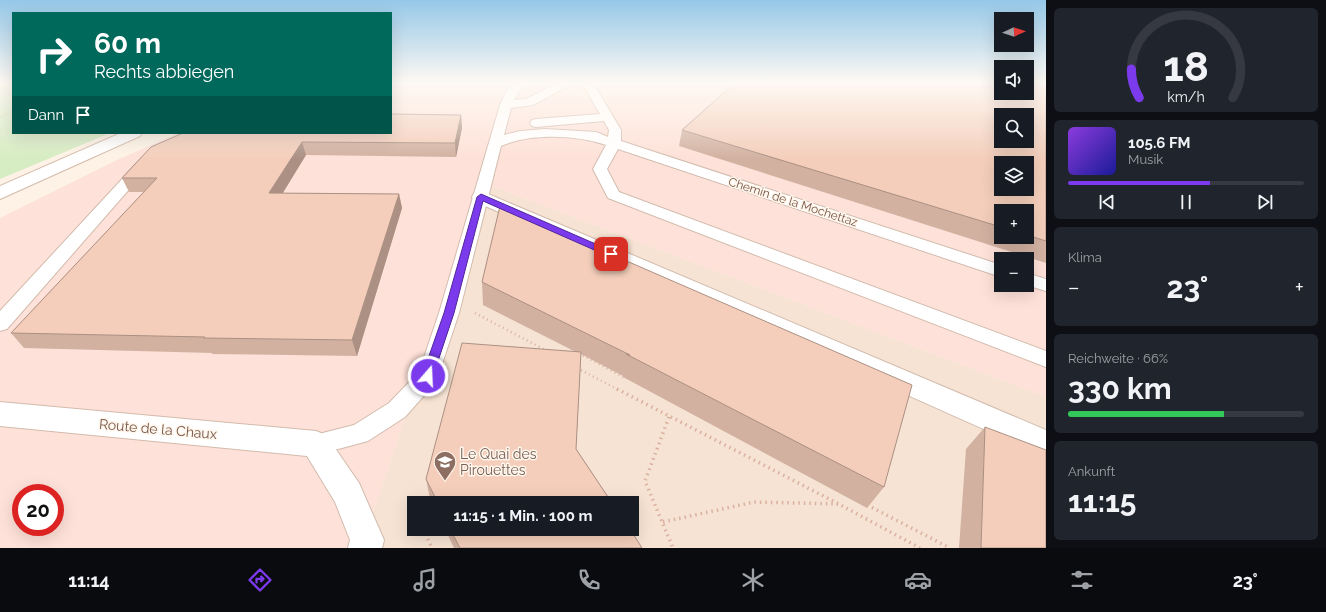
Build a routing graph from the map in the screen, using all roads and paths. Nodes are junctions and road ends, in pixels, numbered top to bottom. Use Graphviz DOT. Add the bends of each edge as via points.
graph roads {
  1 [pos="505,109"];
  2 [pos="602,109"];
  3 [pos="12,112"];
  4 [pos="0,117"];
  5 [pos="607,117"];
  6 [pos="132,134"];
  7 [pos="497,136"];
  8 [pos="614,137"];
  9 [pos="151,157"];
  10 [pos="0,193"];
  11 [pos="481,197"];
  12 [pos="994,268"];
  13 [pos="1034,281"];
  14 [pos="1046,285"];
  15 [pos="474,312"];
  16 [pos="0,324"];
  17 [pos="571,349"];
  18 [pos="550,353"];
  19 [pos="1046,359"];
  20 [pos="571,365"];
  21 [pos="627,379"];
  22 [pos="0,414"];
  23 [pos="669,417"];
  24 [pos="316,444"];
  25 [pos="1046,444"];
  26 [pos="841,504"];
  27 [pos="866,504"];
  28 [pos="663,522"];
  29 [pos="426,536"];
  30 [pos="365,548"];
  31 [pos="432,548"];
  32 [pos="673,548"];
  33 [pos="920,548"];
  34 [pos="950,548"];
  1 -- 7 [label="lane"];
  2 -- 5 [label="lane"];
  3 -- 4 [label="path"];
  5 -- 7 [label="lane" via="548,122"];
  5 -- 8 [label="lane"];
  6 -- 10 [label="street"];
  7 -- 8 [label="lane, Chemin de la Mochettaz" via="507,138 538,132"];
  7 -- 11 [label="lane"];
  8 -- 12 [label="lane, Chemin de la Mochettaz"];
  8 -- 19 [label="lane" via="600,169 613,195"];
  9 -- 16 [label="lane"];
  11 -- 24 [label="lane" via="449,313 428,376 397,410 360,434"];
  11 -- 25 [label="street"];
  13 -- 14 [label="lane"];
  15 -- 18 [label="path"];
  17 -- 21 [label="path"];
  20 -- 23 [label="path"];
  22 -- 24 [label="street, Route de la Chaux"];
  23 -- 26 [label="path"];
  23 -- 28 [label="path" via="645,481"];
  24 -- 30 [label="street" via="348,494 367,540"];
  26 -- 28 [label="path" via="754,502"];
  26 -- 33 [label="path"];
  27 -- 34 [label="path"];
  28 -- 32 [label="path"];
  29 -- 31 [label="path"];
}
